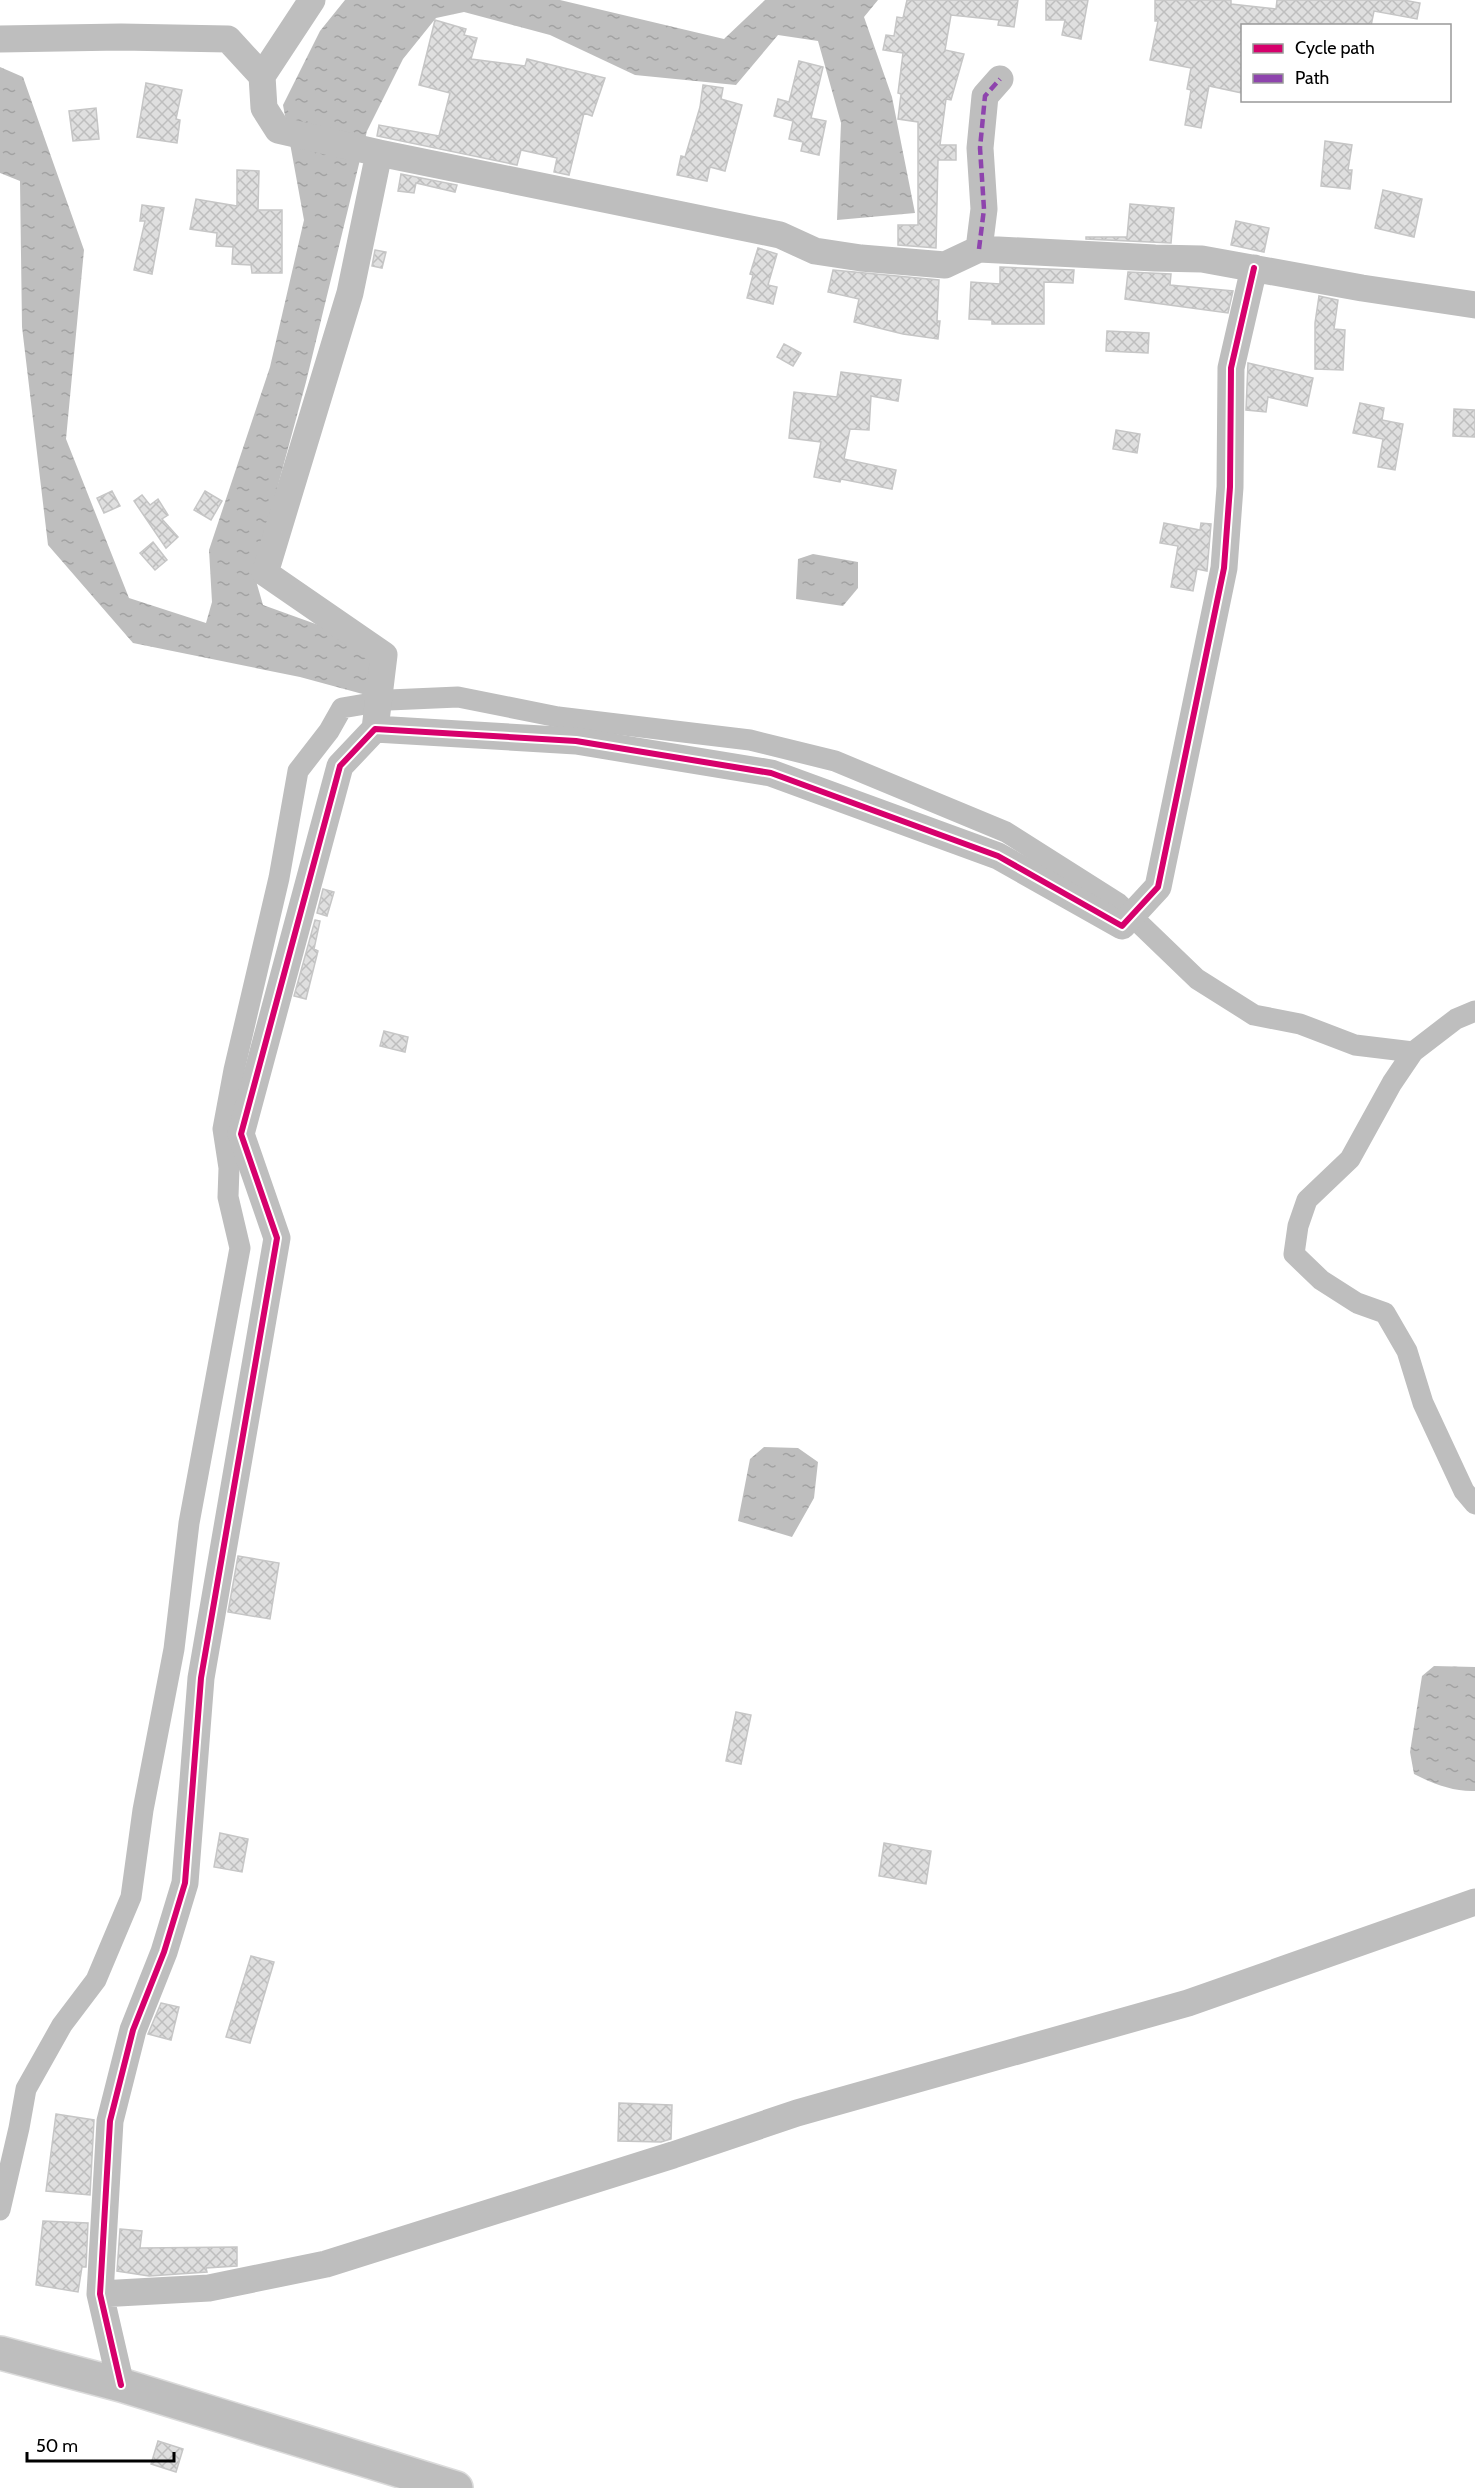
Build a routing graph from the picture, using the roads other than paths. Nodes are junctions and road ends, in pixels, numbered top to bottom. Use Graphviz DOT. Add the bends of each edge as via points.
graph roads {
  1 [pos="312,0"];
  2 [pos="0,39"];
  3 [pos="262,76"];
  4 [pos="1000,79"];
  5 [pos="379,153"];
  6 [pos="979,249"];
  7 [pos="1254,268"];
  8 [pos="1475,305"];
  9 [pos="375,729"];
  10 [pos="1475,1902"];
  11 [pos="100,2294"];
  12 [pos="0,2352"];
  13 [pos="121,2385"];
  14 [pos="456,2488"];
  1 -- 3 [label="street"];
  2 -- 3 [label="street" via="228,39"];
  3 -- 5 [label="street" via="264,108 278,130"];
  4 -- 6 [label="street" via="985,96 980,148 984,209"];
  5 -- 6 [label="street" via="780,235 826,253 945,265"];
  5 -- 9 [label="street" via="350,292 266,573 384,655"];
  6 -- 7 [label="street" via="1202,259"];
  7 -- 8 [label="street"];
  7 -- 9 [label="street" via="1231,368 1230,487 1224,568 1158,888 1122,926 998,856 771,773 576,741"];
  9 -- 11 [label="street" via="340,766 241,1134 277,1238 201,1678 185,1883 164,1952 133,2030 110,2121"];
  10 -- 11 [label="street" via="1188,2003 797,2113 326,2264 210,2288"];
  11 -- 13 [label="street"];
  12 -- 13 [label="main road"];
  13 -- 14 [label="main road"];
}
